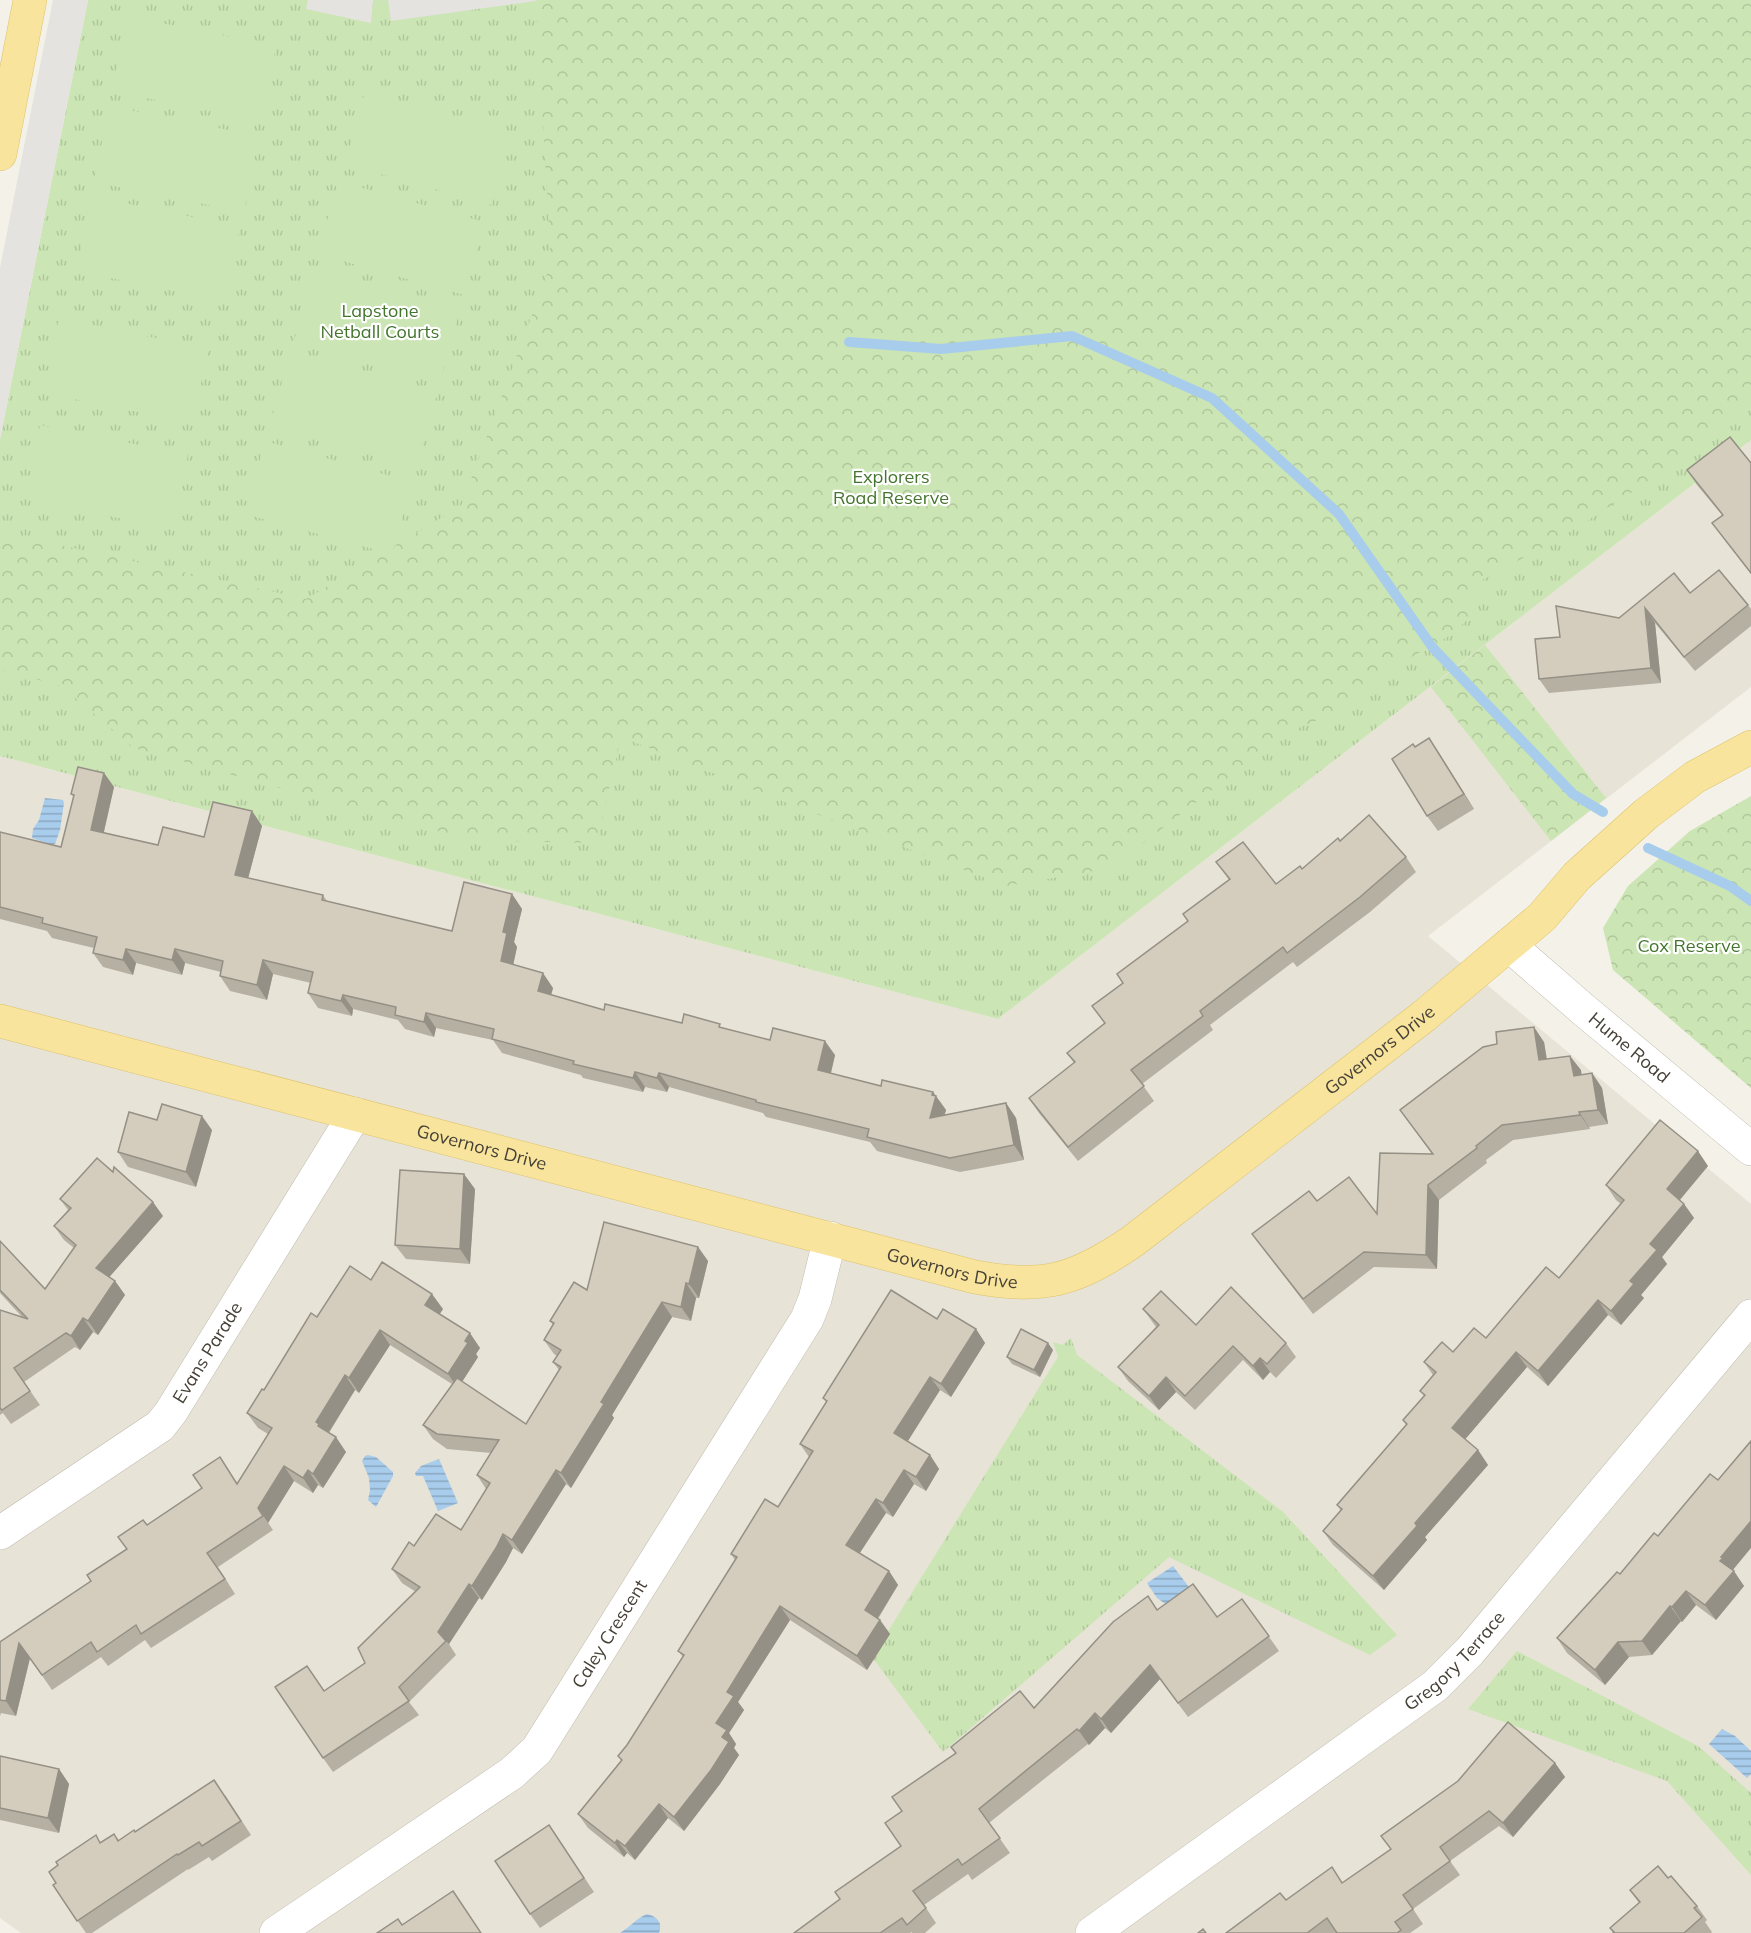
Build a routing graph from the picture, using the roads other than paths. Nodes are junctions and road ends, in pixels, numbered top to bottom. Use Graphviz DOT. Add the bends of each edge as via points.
graph roads {
  1 [pos="30,0"];
  2 [pos="0,154"];
  3 [pos="1751,747"];
  4 [pos="1509,945"];
  5 [pos="0,1021"];
  6 [pos="355,1114"];
  7 [pos="1751,1149"];
  8 [pos="830,1238"];
  9 [pos="1751,1316"];
  10 [pos="0,1533"];
  11 [pos="276,1933"];
  12 [pos="1092,1933"];
  1 -- 2 [label="main road"];
  3 -- 4 [label="main road, Governors Drive" via="1695,777 1646,814"];
  4 -- 7 [label="street, Hume Road"];
  4 -- 8 [label="main road, Governors Drive" via="1424,1016 1133,1241 1088,1268 1049,1281 1002,1281"];
  5 -- 6 [label="main road, Governors Drive"];
  6 -- 8 [label="main road, Governors Drive"];
  6 -- 10 [label="street, Evans Parade" via="160,1426"];
  8 -- 11 [label="street, Caley Crescent" via="807,1320 537,1750 512,1773"];
  9 -- 12 [label="street, Gregory Terrace" via="1470,1651 1434,1686"];
}
